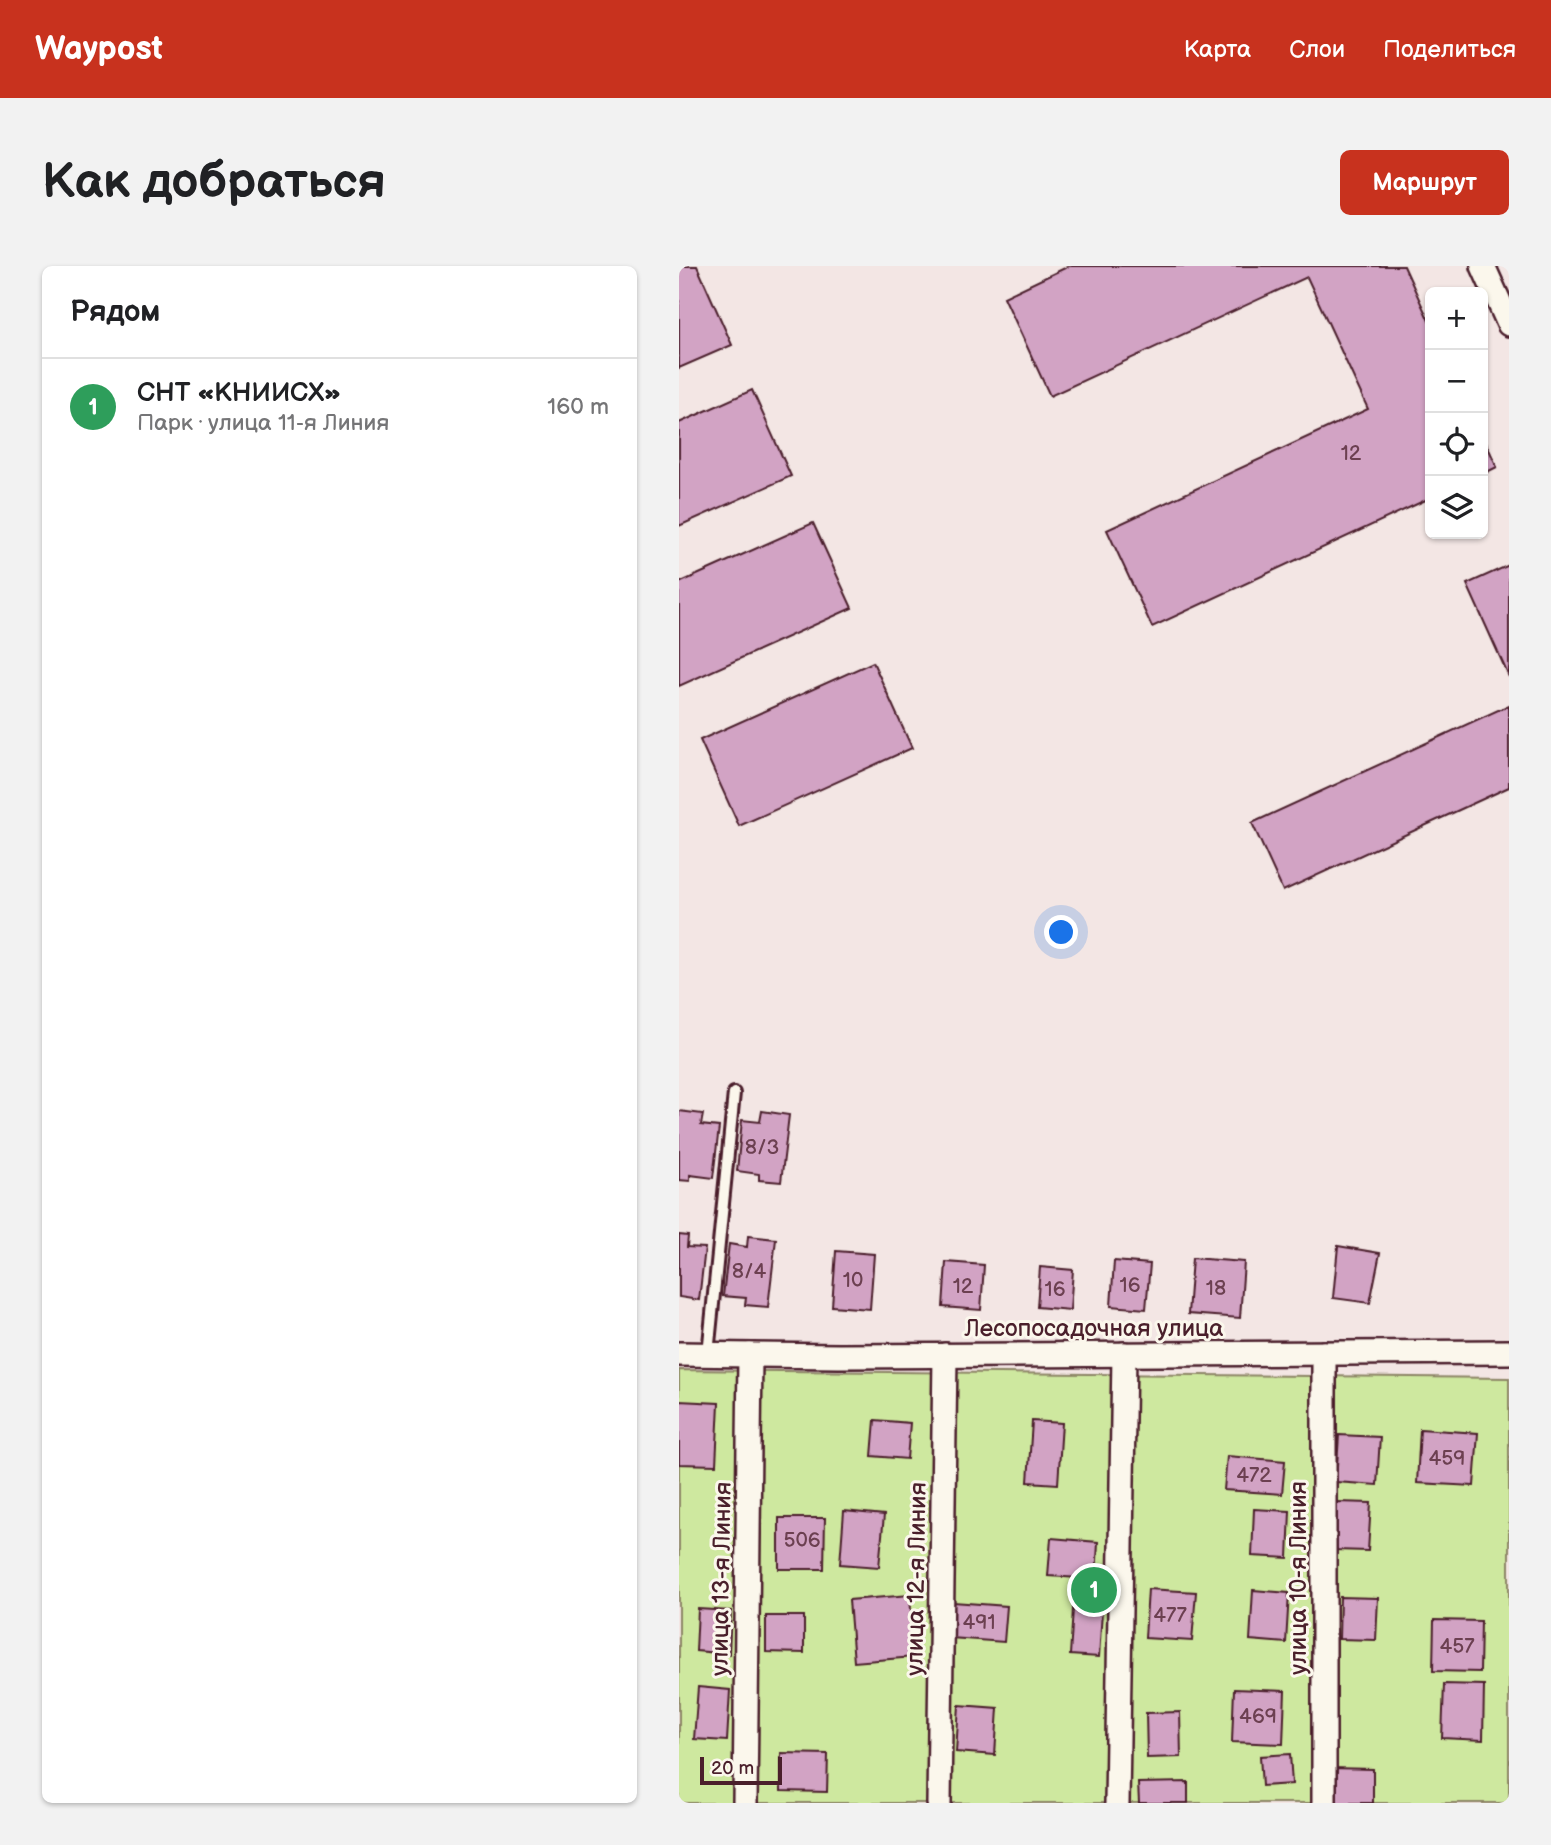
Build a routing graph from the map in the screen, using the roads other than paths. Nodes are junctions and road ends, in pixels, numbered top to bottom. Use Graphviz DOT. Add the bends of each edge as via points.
graph roads {
  1 [pos="1483,266"];
  2 [pos="1509,324"];
  3 [pos="734,1093"];
  4 [pos="1509,1352"];
  5 [pos="1324,1353"];
  6 [pos="679,1354"];
  7 [pos="708,1354"];
  8 [pos="1124,1354"];
  9 [pos="750,1355"];
  10 [pos="945,1355"];
  11 [pos="745,1803"];
  12 [pos="939,1803"];
  13 [pos="1117,1803"];
  14 [pos="1324,1803"];
  1 -- 2 [label="street"];
  3 -- 7 [label="lane"];
  4 -- 5 [label="street, Лесопосадочная улица"];
  5 -- 8 [label="street, Лесопосадочная улица"];
  5 -- 14 [label="street, улица 10-я Линия"];
  6 -- 7 [label="street, Лесопосадочная улица"];
  7 -- 9 [label="street, Лесопосадочная улица"];
  8 -- 10 [label="street, Лесопосадочная улица"];
  8 -- 13 [label="street"];
  9 -- 10 [label="street, Лесопосадочная улица"];
  9 -- 11 [label="street, улица 13-я Линия"];
  10 -- 12 [label="street, улица 12-я Линия"];
}
